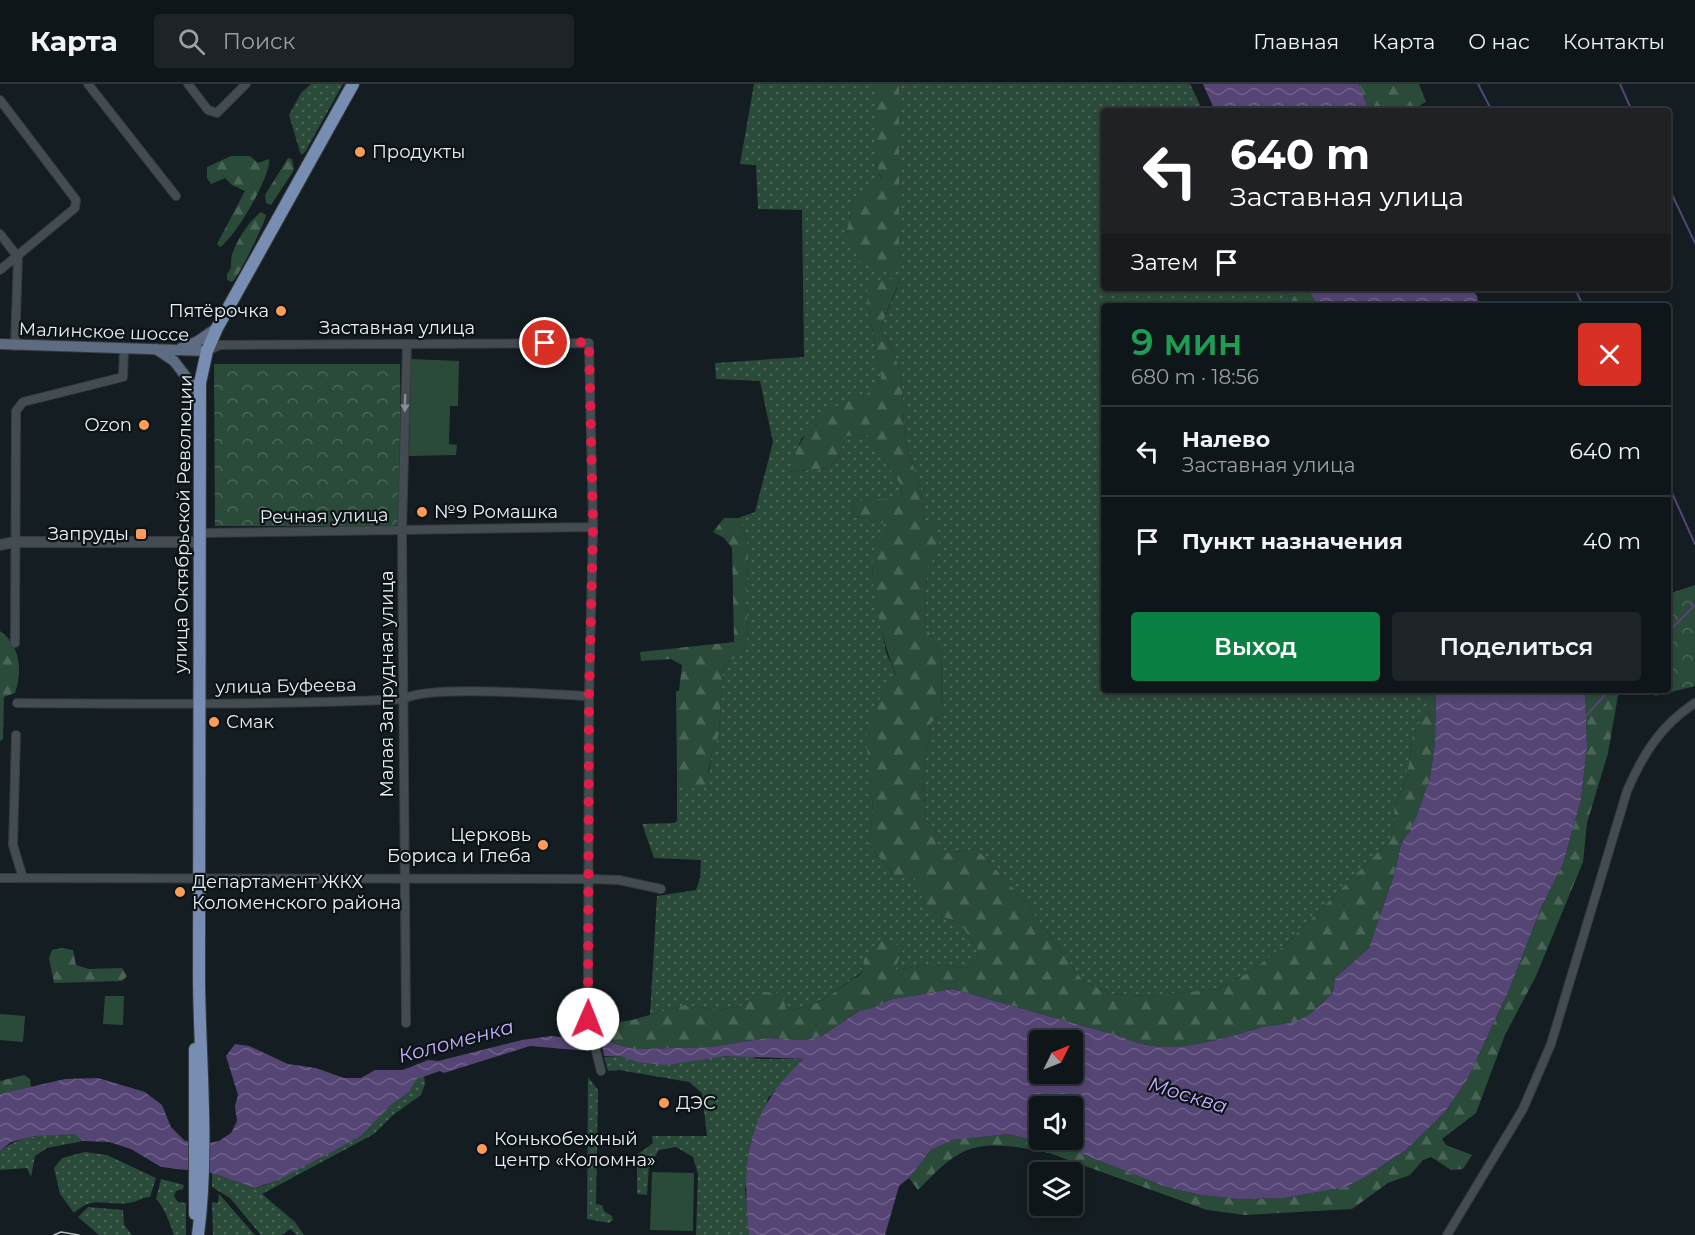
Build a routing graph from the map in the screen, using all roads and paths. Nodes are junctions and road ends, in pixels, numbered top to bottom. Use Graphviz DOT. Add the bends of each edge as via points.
graph roads {
  1 [pos="88,84"];
  2 [pos="188,84"];
  3 [pos="246,84"];
  4 [pos="353,84"];
  5 [pos="0,100"];
  6 [pos="176,196"];
  7 [pos="0,234"];
  8 [pos="18,257"];
  9 [pos="0,270"];
  10 [pos="217,328"];
  11 [pos="0,344"];
  12 [pos="407,345"];
  13 [pos="15,346"];
  14 [pos="124,349"];
  15 [pos="156,349"];
  16 [pos="174,350"];
  17 [pos="207,351"];
  18 [pos="200,395"];
  19 [pos="593,527"];
  20 [pos="402,531"];
  21 [pos="200,538"];
  22 [pos="14,542"];
  23 [pos="0,545"];
  24 [pos="15,643"];
  25 [pos="589,696"];
  26 [pos="404,699"];
  27 [pos="1695,702"];
  28 [pos="17,703"];
  29 [pos="200,705"];
  30 [pos="16,735"];
  31 [pos="0,878"];
  32 [pos="23,878"];
  33 [pos="405,879"];
  34 [pos="590,879"];
  35 [pos="200,880"];
  36 [pos="661,889"];
  37 [pos="406,1023"];
  38 [pos="601,1071"];
  39 [pos="197,1235"];
  40 [pos="1447,1235"];
  1 -- 6 [label="street"];
  2 -- 3 [label="street" via="208,110 217,114"];
  4 -- 10 [label="main road, улица Октябрьской Революции"];
  5 -- 8 [label="street" via="76,200 75,208"];
  7 -- 8 [label="street"];
  8 -- 9 [label="street"];
  8 -- 13 [label="street"];
  10 -- 16 [label="main road"];
  10 -- 17 [label="main road, улица Октябрьской Революции"];
  11 -- 13 [label="main road, Малинское шоссе"];
  12 -- 17 [label="street, Заставная улица" via="220,345"];
  12 -- 19 [label="street, Заставная улица" via="589,342"];
  12 -- 20 [label="street, Малая Запрудная улица, one-way"];
  13 -- 14 [label="main road, Малинское шоссе"];
  14 -- 15 [label="main road, Малинское шоссе"];
  14 -- 22 [label="street" via="123,377 18,406 14,418"];
  15 -- 16 [label="main road, Малинское шоссе"];
  15 -- 18 [label="main road" via="174,362"];
  16 -- 17 [label="main road, Малинское шоссе"];
  17 -- 18 [label="main road, улица Октябрьской Революции"];
  18 -- 21 [label="main road, улица Октябрьской Революции"];
  19 -- 20 [label="street, Речная улица"];
  19 -- 25 [label="street"];
  20 -- 21 [label="street, Речная улица"];
  20 -- 26 [label="street, Малая Запрудная улица"];
  21 -- 22 [label="street, Речная улица"];
  21 -- 29 [label="main road, улица Октябрьской Революции"];
  22 -- 23 [label="street, Речная улица"];
  22 -- 24 [label="street"];
  25 -- 26 [label="street, улица Буфеева" via="472,692 413,693"];
  25 -- 34 [label="street"];
  26 -- 29 [label="street, улица Буфеева"];
  26 -- 33 [label="street, Малая Запрудная улица"];
  27 -- 40 [label="street" via="1675,716 1640,762 1627,791 1551,1044 1535,1085"];
  28 -- 29 [label="street, улица Буфеева"];
  29 -- 35 [label="main road, улица Октябрьской Революции"];
  30 -- 32 [label="street" via="13,845"];
  31 -- 32 [label="street"];
  32 -- 35 [label="street"];
  33 -- 34 [label="street"];
  33 -- 35 [label="street"];
  33 -- 37 [label="street, Малая Запрудная улица"];
  34 -- 36 [label="street" via="619,880"];
  34 -- 38 [label="street" via="588,1019"];
  35 -- 39 [label="main road, улица Октябрьской Революции"];
}
